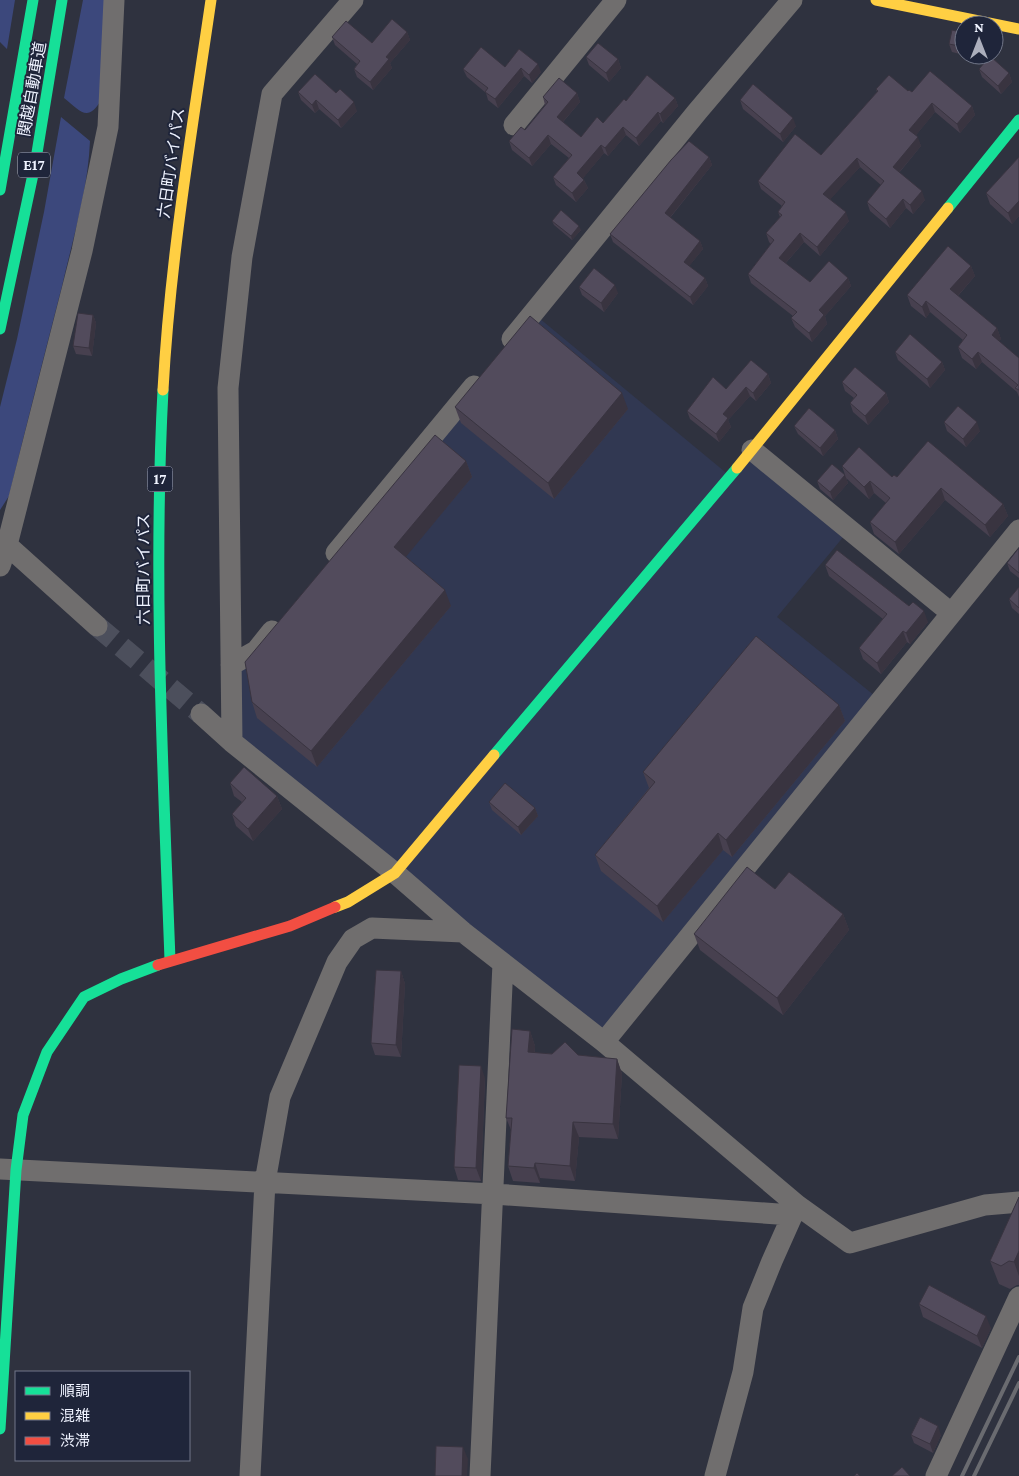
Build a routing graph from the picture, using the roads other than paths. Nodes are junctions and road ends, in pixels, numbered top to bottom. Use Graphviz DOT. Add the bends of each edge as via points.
graph roads {
  1 [pos="33,0"];
  2 [pos="62,0"];
  3 [pos="114,0"];
  4 [pos="211,0"];
  5 [pos="353,0"];
  6 [pos="616,0"];
  7 [pos="792,0"];
  8 [pos="876,0"];
  9 [pos="1019,29"];
  10 [pos="1019,120"];
  11 [pos="514,125"];
  12 [pos="0,190"];
  13 [pos="0,329"];
  14 [pos="752,450"];
  15 [pos="1019,530"];
  16 [pos="7,545"];
  17 [pos="0,566"];
  18 [pos="324,567"];
  19 [pos="287,613"];
  20 [pos="951,613"];
  21 [pos="97,626"];
  22 [pos="231,665"];
  23 [pos="201,714"];
  24 [pos="232,742"];
  25 [pos="394,873"];
  26 [pos="463,932"];
  27 [pos="170,960"];
  28 [pos="503,963"];
  29 [pos="604,1042"];
  30 [pos="8,1169"];
  31 [pos="265,1182"];
  32 [pos="494,1194"];
  33 [pos="1019,1202"];
  34 [pos="794,1210"];
  35 [pos="1019,1298"];
  36 [pos="0,1429"];
  37 [pos="250,1476"];
  38 [pos="480,1476"];
  39 [pos="714,1476"];
  40 [pos="936,1476"];
  1 -- 12 [label="main road, 関越自動車道 / E17"];
  2 -- 13 [label="main road, 関越自動車道 / E17" via="35,161"];
  3 -- 16 [label="street" via="108,127 82,251"];
  4 -- 27 [label="main road, 六日町バイパス / 17" via="183,188 164,377 158,564"];
  5 -- 22 [label="street" via="272,94 242,258 228,388"];
  6 -- 11 [label="street"];
  7 -- 18 [label="street"];
  8 -- 9 [label="main road"];
  10 -- 14 [label="main road"];
  14 -- 20 [label="street"];
  14 -- 25 [label="main road"];
  15 -- 20 [label="street"];
  16 -- 17 [label="street"];
  16 -- 21 [label="street"];
  19 -- 22 [label="street" via="256,651"];
  20 -- 29 [label="street"];
  22 -- 24 [label="street"];
  23 -- 24 [label="street"];
  24 -- 25 [label="street"];
  25 -- 26 [label="street"];
  25 -- 27 [label="main road" via="348,902 290,926"];
  26 -- 28 [label="street"];
  26 -- 31 [label="street" via="372,928 353,939 337,962 280,1097"];
  27 -- 30 [label="main road" via="84,997 46,1052"];
  28 -- 29 [label="street"];
  28 -- 32 [label="street"];
  29 -- 34 [label="street"];
  30 -- 31 [label="street"];
  30 -- 36 [label="main road"];
  31 -- 32 [label="street"];
  31 -- 37 [label="street"];
  32 -- 34 [label="street"];
  32 -- 38 [label="street"];
  33 -- 34 [label="street" via="985,1206 850,1243"];
  34 -- 39 [label="street" via="753,1308 742,1372"];
  35 -- 40 [label="street"];
}
